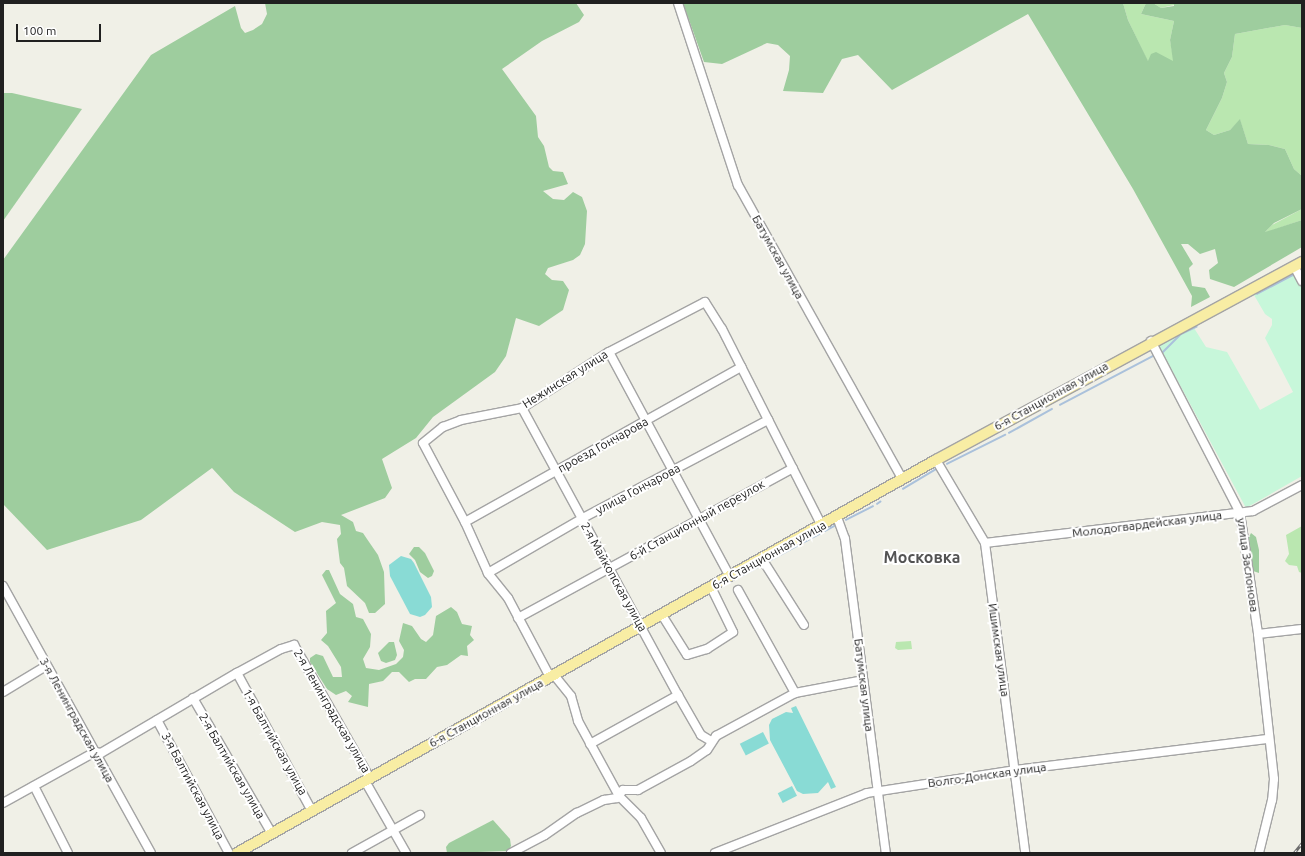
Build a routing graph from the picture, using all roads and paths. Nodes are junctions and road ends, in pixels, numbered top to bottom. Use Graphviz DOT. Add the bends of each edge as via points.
graph roads {
  1 [pos="678,3"];
  2 [pos="1298,264"];
  3 [pos="1302,280"];
  4 [pos="1151,341"];
  5 [pos="609,352"];
  6 [pos="741,367"];
  7 [pos="522,408"];
  8 [pos="768,420"];
  9 [pos="645,421"];
  10 [pos="936,460"];
  11 [pos="793,468"];
  12 [pos="673,471"];
  13 [pos="556,472"];
  14 [pos="902,479"];
  15 [pos="1302,485"];
  16 [pos="1240,513"];
  17 [pos="838,517"];
  18 [pos="582,519"];
  19 [pos="700,519"];
  20 [pos="466,522"];
  21 [pos="822,526"];
  22 [pos="985,543"];
  23 [pos="762,559"];
  24 [pos="610,569"];
  25 [pos="488,573"];
  26 [pos="730,577"];
  27 [pos="3,586"];
  28 [pos="711,587"];
  29 [pos="738,590"];
  30 [pos="662,614"];
  31 [pos="518,618"];
  32 [pos="804,625"];
  33 [pos="642,626"];
  34 [pos="1302,629"];
  35 [pos="1258,634"];
  36 [pos="46,666"];
  37 [pos="237,673"];
  38 [pos="552,676"];
  39 [pos="863,680"];
  40 [pos="3,692"];
  41 [pos="795,693"];
  42 [pos="678,695"];
  43 [pos="193,698"];
  44 [pos="157,720"];
  45 [pos="1269,739"];
  46 [pos="711,741"];
  47 [pos="590,744"];
  48 [pos="95,752"];
  49 [pos="1015,770"];
  50 [pos="367,779"];
  51 [pos="34,786"];
  52 [pos="877,791"];
  53 [pos="619,796"];
  54 [pos="3,803"];
  55 [pos="312,811"];
  56 [pos="420,815"];
  57 [pos="393,830"];
  58 [pos="272,834"];
  59 [pos="68,853"];
  60 [pos="151,853"];
  61 [pos="230,853"];
  62 [pos="237,853"];
  63 [pos="352,853"];
  64 [pos="406,853"];
  65 [pos="511,853"];
  66 [pos="661,853"];
  67 [pos="715,853"];
  68 [pos="886,853"];
  69 [pos="1026,853"];
  70 [pos="1259,853"];
  1 -- 14 [label="street, Батумская улица" via="738,185"];
  2 -- 3 [label="street"];
  2 -- 4 [label="main road, 6-я Станционная улица"];
  4 -- 10 [label="main road, 6-я Станционная улица"];
  4 -- 16 [label="street, улица Заслонова"];
  5 -- 6 [label="street, Нежинская улица" via="705,302"];
  5 -- 7 [label="street, Нежинская улица"];
  5 -- 9 [label="street"];
  6 -- 8 [label="street"];
  6 -- 9 [label="street, проезд Гончарова"];
  7 -- 13 [label="street, 2-я Майкопская улица"];
  7 -- 20 [label="street, Нежинская улица" via="461,420 443,427 423,443"];
  8 -- 11 [label="street"];
  8 -- 12 [label="street, улица Гончарова"];
  9 -- 12 [label="street"];
  9 -- 13 [label="street, проезд Гончарова"];
  10 -- 14 [label="main road, 6-я Станционная улица"];
  10 -- 22 [label="street, Ишимская улица"];
  11 -- 19 [label="street, 6-й Станционный переулок"];
  11 -- 21 [label="street"];
  12 -- 18 [label="street, улица Гончарова"];
  12 -- 19 [label="street"];
  13 -- 18 [label="street, 2-я Майкопская улица"];
  13 -- 20 [label="street, проезд Гончарова"];
  14 -- 17 [label="main road, 6-я Станционная улица"];
  15 -- 16 [label="street, Молодогвардейская улица" via="1269,505"];
  16 -- 22 [label="street, Молодогвардейская улица"];
  16 -- 35 [label="street, улица Заслонова"];
  17 -- 21 [label="main road, 6-я Станционная улица"];
  17 -- 39 [label="street, Батумская улица" via="845,539"];
  18 -- 24 [label="street, 2-я Майкопская улица"];
  18 -- 25 [label="street, улица Гончарова"];
  19 -- 24 [label="street, 6-й Станционный переулок"];
  19 -- 26 [label="street"];
  20 -- 25 [label="street"];
  21 -- 23 [label="main road, 6-я Станционная улица"];
  22 -- 49 [label="street, Ишимская улица"];
  23 -- 26 [label="main road, 6-я Станционная улица"];
  23 -- 32 [label="street"];
  24 -- 31 [label="street, 6-й Станционный переулок"];
  24 -- 33 [label="street, 2-я Майкопская улица"];
  25 -- 31 [label="street" via="508,598"];
  26 -- 28 [label="main road, 6-я Станционная улица"];
  27 -- 36 [label="street, 3-я Ленинградская улица"];
  28 -- 30 [label="main road, 6-я Станционная улица"];
  28 -- 30 [label="street" via="733,632 706,649 687,655"];
  29 -- 41 [label="street"];
  30 -- 33 [label="main road, 6-я Станционная улица"];
  31 -- 38 [label="street"];
  33 -- 38 [label="main road, 6-я Станционная улица"];
  33 -- 42 [label="street, 2-я Майкопская улица"];
  34 -- 35 [label="street"];
  35 -- 45 [label="street, улица Заслонова"];
  36 -- 40 [label="street"];
  36 -- 48 [label="street, 3-я Ленинградская улица"];
  37 -- 43 [label="street"];
  37 -- 50 [label="street, 2-я Ленинградская улица" via="281,649 294,645"];
  37 -- 55 [label="street, 1-я Балтийская улица"];
  38 -- 47 [label="street" via="571,696 578,720"];
  38 -- 50 [label="main road, 6-я Станционная улица"];
  39 -- 41 [label="street"];
  39 -- 52 [label="street, Батумская улица"];
  41 -- 46 [label="street"];
  42 -- 46 [label="street, 2-я Майкопская улица" via="701,735"];
  42 -- 47 [label="street"];
  43 -- 44 [label="street"];
  43 -- 58 [label="street, 2-я Балтийская улица"];
  44 -- 48 [label="street" via="101,753"];
  44 -- 61 [label="street, 3-я Балтийская улица"];
  45 -- 49 [label="street, Волго-Донская улица"];
  45 -- 70 [label="street, улица Заслонова" via="1274,788"];
  46 -- 53 [label="street" via="701,756 638,790 619,792"];
  47 -- 53 [label="street"];
  48 -- 51 [label="street"];
  48 -- 60 [label="street, 3-я Ленинградская улица"];
  49 -- 52 [label="street, Волго-Донская улица"];
  49 -- 69 [label="street, Ишимская улица"];
  50 -- 55 [label="main road, 6-я Станционная улица"];
  50 -- 57 [label="street, 2-я Ленинградская улица"];
  51 -- 54 [label="street"];
  51 -- 59 [label="street"];
  52 -- 67 [label="street, Волго-Донская улица" via="844,801"];
  52 -- 68 [label="street, Батумская улица"];
  53 -- 65 [label="street" via="577,813 545,836"];
  53 -- 66 [label="street" via="641,818"];
  55 -- 58 [label="main road, 6-я Станционная улица"];
  56 -- 57 [label="street"];
  57 -- 63 [label="street"];
  57 -- 64 [label="street, 2-я Ленинградская улица"];
  58 -- 62 [label="main road, 6-я Станционная улица"];
}
